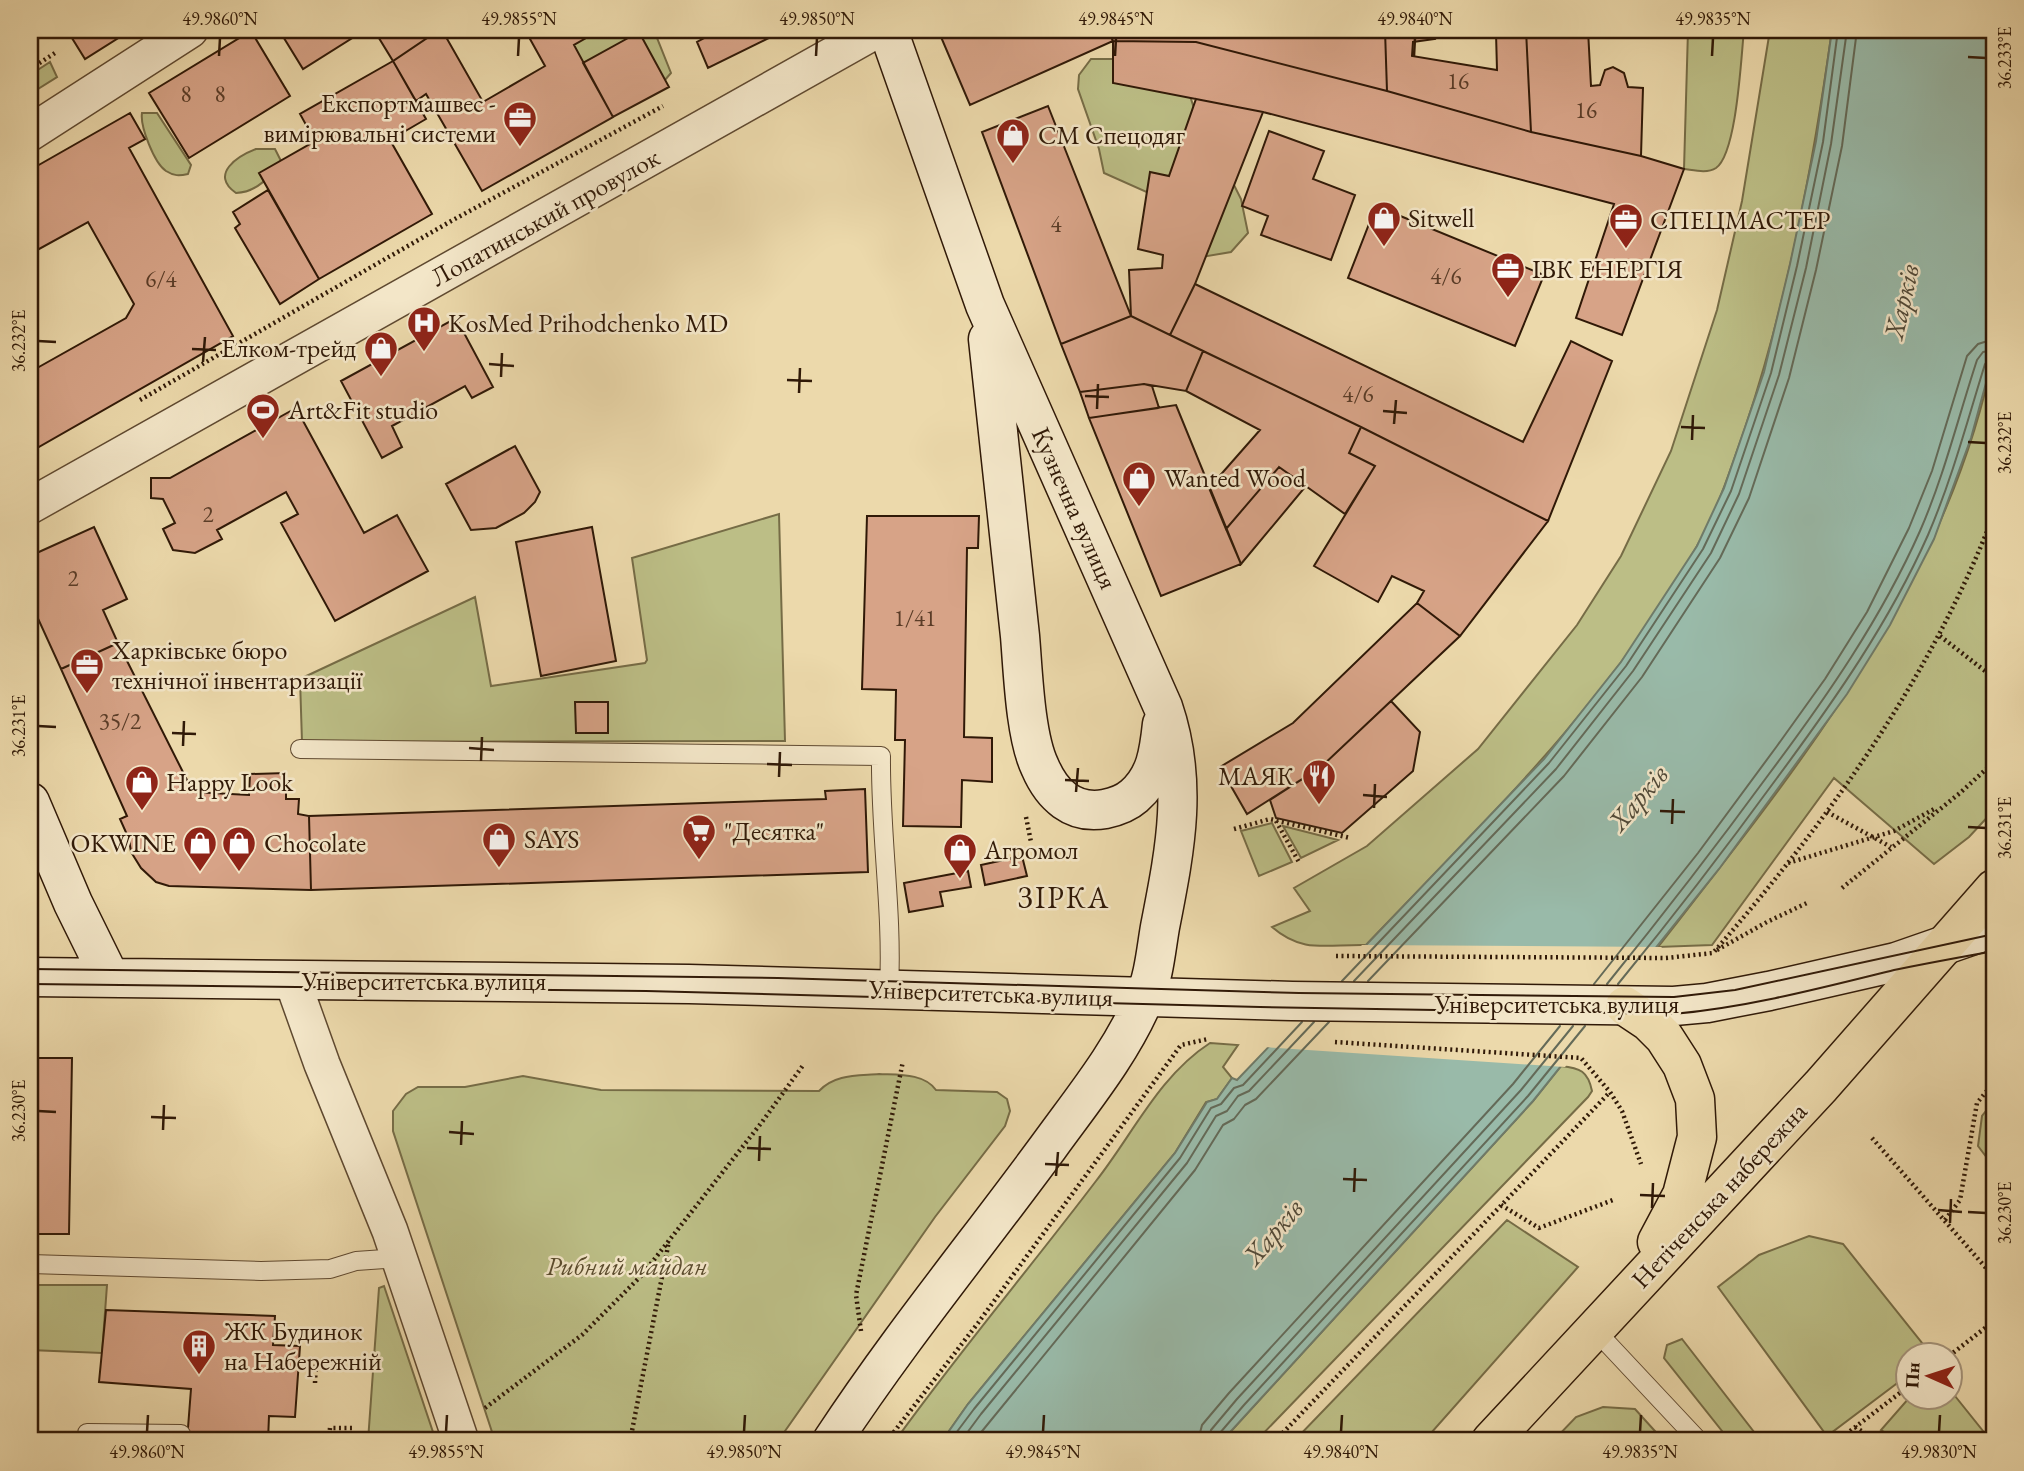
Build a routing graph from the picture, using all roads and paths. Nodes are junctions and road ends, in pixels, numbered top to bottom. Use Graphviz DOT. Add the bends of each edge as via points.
graph roads {
  1 [pos="190,30"];
  2 [pos="877,30"];
  3 [pos="888,30"];
  4 [pos="55,53"];
  5 [pos="30,69"];
  6 [pos="670,102"];
  7 [pos="30,133"];
  8 [pos="985,305"];
  9 [pos="137,401"];
  10 [pos="30,506"];
  11 [pos="1994,514"];
  12 [pos="1940,636"];
  13 [pos="1994,678"];
  14 [pos="1163,707"];
  15 [pos="300,749"];
  16 [pos="1994,762"];
  17 [pos="1960,793"];
  18 [pos="30,802"];
  19 [pos="1827,811"];
  20 [pos="1276,820"];
  21 [pos="1234,829"];
  22 [pos="1874,837"];
  23 [pos="1350,838"];
  24 [pos="1891,847"];
  25 [pos="1788,863"];
  26 [pos="1300,864"];
  27 [pos="1842,888"];
  28 [pos="1994,889"];
  29 [pos="1809,902"];
  30 [pos="1994,928"];
  31 [pos="1944,945"];
  32 [pos="1713,953"];
  33 [pos="1336,956"];
  34 [pos="30,977"];
  35 [pos="110,978"];
  36 [pos="292,980"];
  37 [pos="889,989"];
  38 [pos="1145,997"];
  39 [pos="1625,1006"];
  40 [pos="1213,1037"];
  41 [pos="1323,1041"];
  42 [pos="903,1061"];
  43 [pos="804,1064"];
  44 [pos="1994,1082"];
  45 [pos="1610,1092"];
  46 [pos="1872,1138"];
  47 [pos="1641,1164"];
  48 [pos="1614,1200"];
  49 [pos="1502,1205"];
  50 [pos="1945,1220"];
  51 [pos="669,1240"];
  52 [pos="399,1258"];
  53 [pos="30,1264"];
  54 [pos="1994,1277"];
  55 [pos="1633,1288"];
  56 [pos="1994,1321"];
  57 [pos="295,1328"];
  58 [pos="1595,1330"];
  59 [pos="861,1331"];
  60 [pos="293,1342"];
  61 [pos="1965,1344"];
  62 [pos="316,1360"];
  63 [pos="315,1382"];
  64 [pos="1895,1397"];
  65 [pos="470,1427"];
  66 [pos="1855,1427"];
  67 [pos="352,1428"];
  68 [pos="87,1433"];
  69 [pos="1994,1434"];
  70 [pos="180,1441"];
  71 [pos="329,1441"];
  72 [pos="630,1441"];
  73 [pos="832,1441"];
  74 [pos="887,1441"];
  75 [pos="1275,1441"];
  76 [pos="1491,1441"];
  77 [pos="1699,1441"];
  78 [pos="1837,1441"];
  79 [pos="1878,1441"];
  80 [pos="1988,1441"];
  1 -- 7 [label="street"];
  2 -- 10 [label="street, Лопатинський провулок"];
  3 -- 8 [label="street, Кузнечна вулиця"];
  4 -- 5 [label="path"];
  6 -- 9 [label="path"];
  8 -- 14 [label="street, Кузнечна вулиця"];
  8 -- 14 [label="street" via="1026,701 1038,764 1049,786 1062,800 1084,810 1130,800 1154,770"];
  11 -- 12 [label="path"];
  12 -- 13 [label="path"];
  12 -- 19 [label="path" via="1900,707"];
  14 -- 38 [label="street, Кузнечна вулиця" via="1174,744 1179,804"];
  15 -- 37 [label="lane" via="881,756"];
  16 -- 17 [label="path"];
  17 -- 22 [label="path" via="1920,819"];
  17 -- 24 [label="path"];
  18 -- 35 [label="street"];
  19 -- 22 [label="path"];
  19 -- 25 [label="path"];
  20 -- 21 [label="path"];
  20 -- 23 [label="path"];
  20 -- 26 [label="path"];
  22 -- 24 [label="path"];
  22 -- 25 [label="path"];
  24 -- 27 [label="path"];
  25 -- 32 [label="path"];
  28 -- 31 [label="main road, Нетіченська набережна"];
  29 -- 32 [label="path"];
  30 -- 31 [label="street, Університетська вулиця"];
  31 -- 39 [label="street, Університетська вулиця" via="1896,962 1733,998 1674,1006"];
  31 -- 55 [label="main road, Нетіченська набережна" via="1821,1086"];
  32 -- 33 [label="path" via="1665,958"];
  34 -- 35 [label="street, Університетська вулиця"];
  35 -- 36 [label="street, Університетська вулиця"];
  36 -- 37 [label="street, Університетська вулиця"];
  36 -- 52 [label="street"];
  37 -- 38 [label="street, Університетська вулиця"];
  38 -- 39 [label="street, Університетська вулиця"];
  38 -- 73 [label="street" via="1119,1050"];
  39 -- 55 [label="main road" via="1664,1037 1682,1065 1695,1099 1697,1137 1682,1195"];
  40 -- 74 [label="path" via="1181,1045"];
  41 -- 45 [label="path" via="1581,1058"];
  42 -- 59 [label="path" via="856,1295"];
  43 -- 51 [label="path"];
  44 -- 50 [label="path" via="1977,1103 1960,1200"];
  45 -- 47 [label="path" via="1622,1111"];
  45 -- 49 [label="path"];
  46 -- 50 [label="path"];
  48 -- 49 [label="path" via="1539,1228"];
  49 -- 75 [label="path"];
  50 -- 54 [label="path"];
  51 -- 65 [label="path" via="642,1275 582,1335"];
  51 -- 72 [label="path"];
  52 -- 53 [label="lane" via="356,1261 330,1269 261,1271"];
  52 -- 65 [label="street"];
  55 -- 58 [label="main road, Нетіченська набережна"];
  56 -- 61 [label="path"];
  57 -- 60 [label="path"];
  58 -- 76 [label="main road, Нетіченська набережна"];
  58 -- 77 [label="lane"];
  62 -- 63 [label="path"];
  64 -- 66 [label="path"];
  66 -- 78 [label="path"];
  66 -- 79 [label="path"];
  67 -- 71 [label="path" via="330,1428"];
  68 -- 70 [label="lane" via="181,1434"];
  69 -- 80 [label="path"];
}
